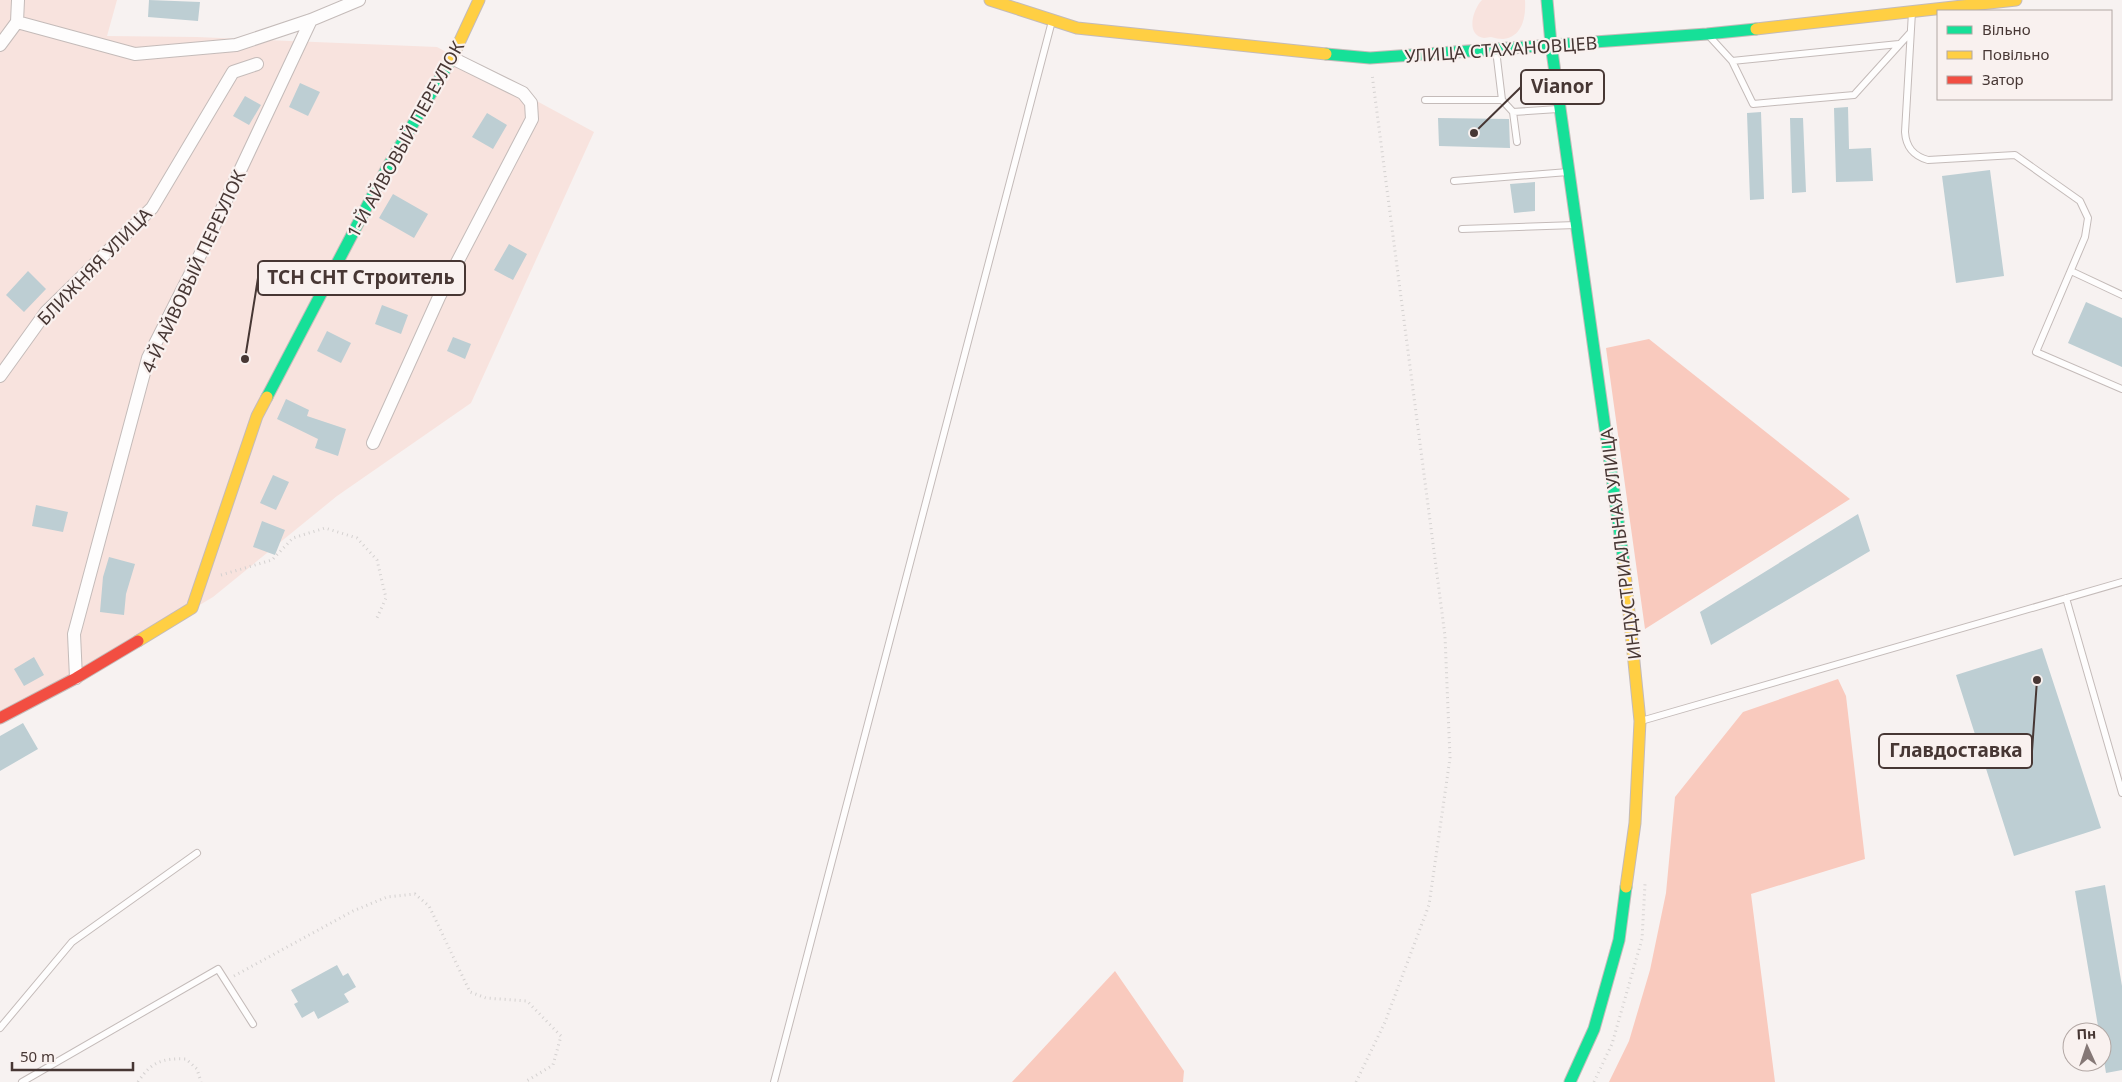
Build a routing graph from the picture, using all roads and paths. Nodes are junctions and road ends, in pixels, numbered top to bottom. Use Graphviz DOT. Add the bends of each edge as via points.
graph roads {
  1 [pos="18,0"];
  2 [pos="359,0"];
  3 [pos="479,0"];
  4 [pos="990,0"];
  5 [pos="1547,0"];
  6 [pos="2016,0"];
  7 [pos="1025,6"];
  8 [pos="1912,11"];
  9 [pos="311,20"];
  10 [pos="1052,20"];
  11 [pos="17,22"];
  12 [pos="1910,33"];
  13 [pos="1707,34"];
  14 [pos="1551,44"];
  15 [pos="1899,44"];
  16 [pos="0,45"];
  17 [pos="1496,49"];
  18 [pos="452,58"];
  19 [pos="1370,58"];
  20 [pos="1732,61"];
  21 [pos="257,64"];
  22 [pos="1426,100"];
  23 [pos="1502,100"];
  24 [pos="1560,109"];
  25 [pos="1513,112"];
  26 [pos="1517,142"];
  27 [pos="1570,172"];
  28 [pos="1454,182"];
  29 [pos="1577,225"];
  30 [pos="1462,229"];
  31 [pos="2071,271"];
  32 [pos="2122,295"];
  33 [pos="0,376"];
  34 [pos="2122,389"];
  35 [pos="373,443"];
  36 [pos="201,581"];
  37 [pos="2122,582"];
  38 [pos="2066,598"];
  39 [pos="376,620"];
  40 [pos="76,678"];
  41 [pos="0,718"];
  42 [pos="1640,721"];
  43 [pos="2122,793"];
  44 [pos="197,853"];
  45 [pos="225,981"];
  46 [pos="253,1024"];
  47 [pos="0,1028"];
  48 [pos="22,1082"];
  49 [pos="138,1082"];
  50 [pos="201,1082"];
  51 [pos="525,1082"];
  52 [pos="774,1082"];
  53 [pos="1356,1082"];
  54 [pos="1570,1082"];
  1 -- 11 [label="street"];
  2 -- 9 [label="street"];
  3 -- 18 [label="street, 1-Й АЙВОВЫЙ ПЕРЕУЛОК"];
  4 -- 7 [label="street, УЛИЦА СТАХАНОВЦЕВ"];
  5 -- 14 [label="street, ИНДУСТРИАЛЬНАЯ УЛИЦА"];
  6 -- 8 [label="street, УЛИЦА СТАХАНОВЦЕВ"];
  7 -- 10 [label="street, УЛИЦА СТАХАНОВЦЕВ"];
  8 -- 12 [label="lane"];
  8 -- 13 [label="street, УЛИЦА СТАХАНОВЦЕВ"];
  9 -- 11 [label="street" via="236,45 135,54"];
  9 -- 40 [label="street, 4-Й АЙВОВЫЙ ПЕРЕУЛОК" via="148,358 74,634"];
  10 -- 19 [label="street, УЛИЦА СТАХАНОВЦЕВ" via="1077,28"];
  10 -- 52 [label="lane"];
  11 -- 16 [label="street"];
  12 -- 15 [label="lane"];
  12 -- 31 [label="lane" via="1905,132 1909,148 1920,158 1928,160 2015,155 2080,201 2088,218 2085,237"];
  13 -- 14 [label="street, УЛИЦА СТАХАНОВЦЕВ"];
  13 -- 20 [label="lane"];
  14 -- 17 [label="street, УЛИЦА СТАХАНОВЦЕВ"];
  14 -- 24 [label="street, ИНДУСТРИАЛЬНАЯ УЛИЦА"];
  15 -- 20 [label="lane"];
  15 -- 20 [label="lane" via="1854,95 1753,104"];
  17 -- 19 [label="street, УЛИЦА СТАХАНОВЦЕВ"];
  17 -- 23 [label="lane"];
  18 -- 35 [label="street" via="524,93 531,103 532,120 439,297"];
  18 -- 36 [label="street, 1-Й АЙВОВЫЙ ПЕРЕУЛОК" via="387,168 257,416"];
  19 -- 53 [label="path" via="1445,636 1450,758 1429,905 1385,1022"];
  21 -- 33 [label="street, БЛИЖНЯЯ УЛИЦА" via="233,72 152,208 46,312"];
  22 -- 23 [label="lane"];
  23 -- 25 [label="lane"];
  24 -- 25 [label="lane"];
  24 -- 27 [label="street, ИНДУСТРИАЛЬНАЯ УЛИЦА"];
  25 -- 26 [label="lane"];
  27 -- 28 [label="lane"];
  27 -- 29 [label="street, ИНДУСТРИАЛЬНАЯ УЛИЦА"];
  29 -- 30 [label="lane"];
  29 -- 42 [label="street, ИНДУСТРИАЛЬНАЯ УЛИЦА" via="1624,559"];
  31 -- 32 [label="lane"];
  31 -- 34 [label="lane" via="2036,352"];
  36 -- 39 [label="path" via="272,560 293,538 325,528 358,538 377,560 386,598"];
  36 -- 40 [label="street, 1-Й АЙВОВЫЙ ПЕРЕУЛОК" via="192,608"];
  37 -- 38 [label="lane"];
  38 -- 42 [label="lane"];
  38 -- 43 [label="lane"];
  40 -- 41 [label="street"];
  42 -- 54 [label="street, ИНДУСТРИАЛЬНАЯ УЛИЦА" via="1635,823 1619,940 1594,1028"];
  44 -- 47 [label="lane" via="72,942"];
  45 -- 46 [label="lane"];
  45 -- 48 [label="lane" via="218,969"];
  45 -- 51 [label="path" via="353,911 386,896 415,894 429,906 470,992 486,998 527,1001 561,1036 553,1065"];
  49 -- 50 [label="path" via="148,1068 170,1058 186,1059 197,1069"];
}
